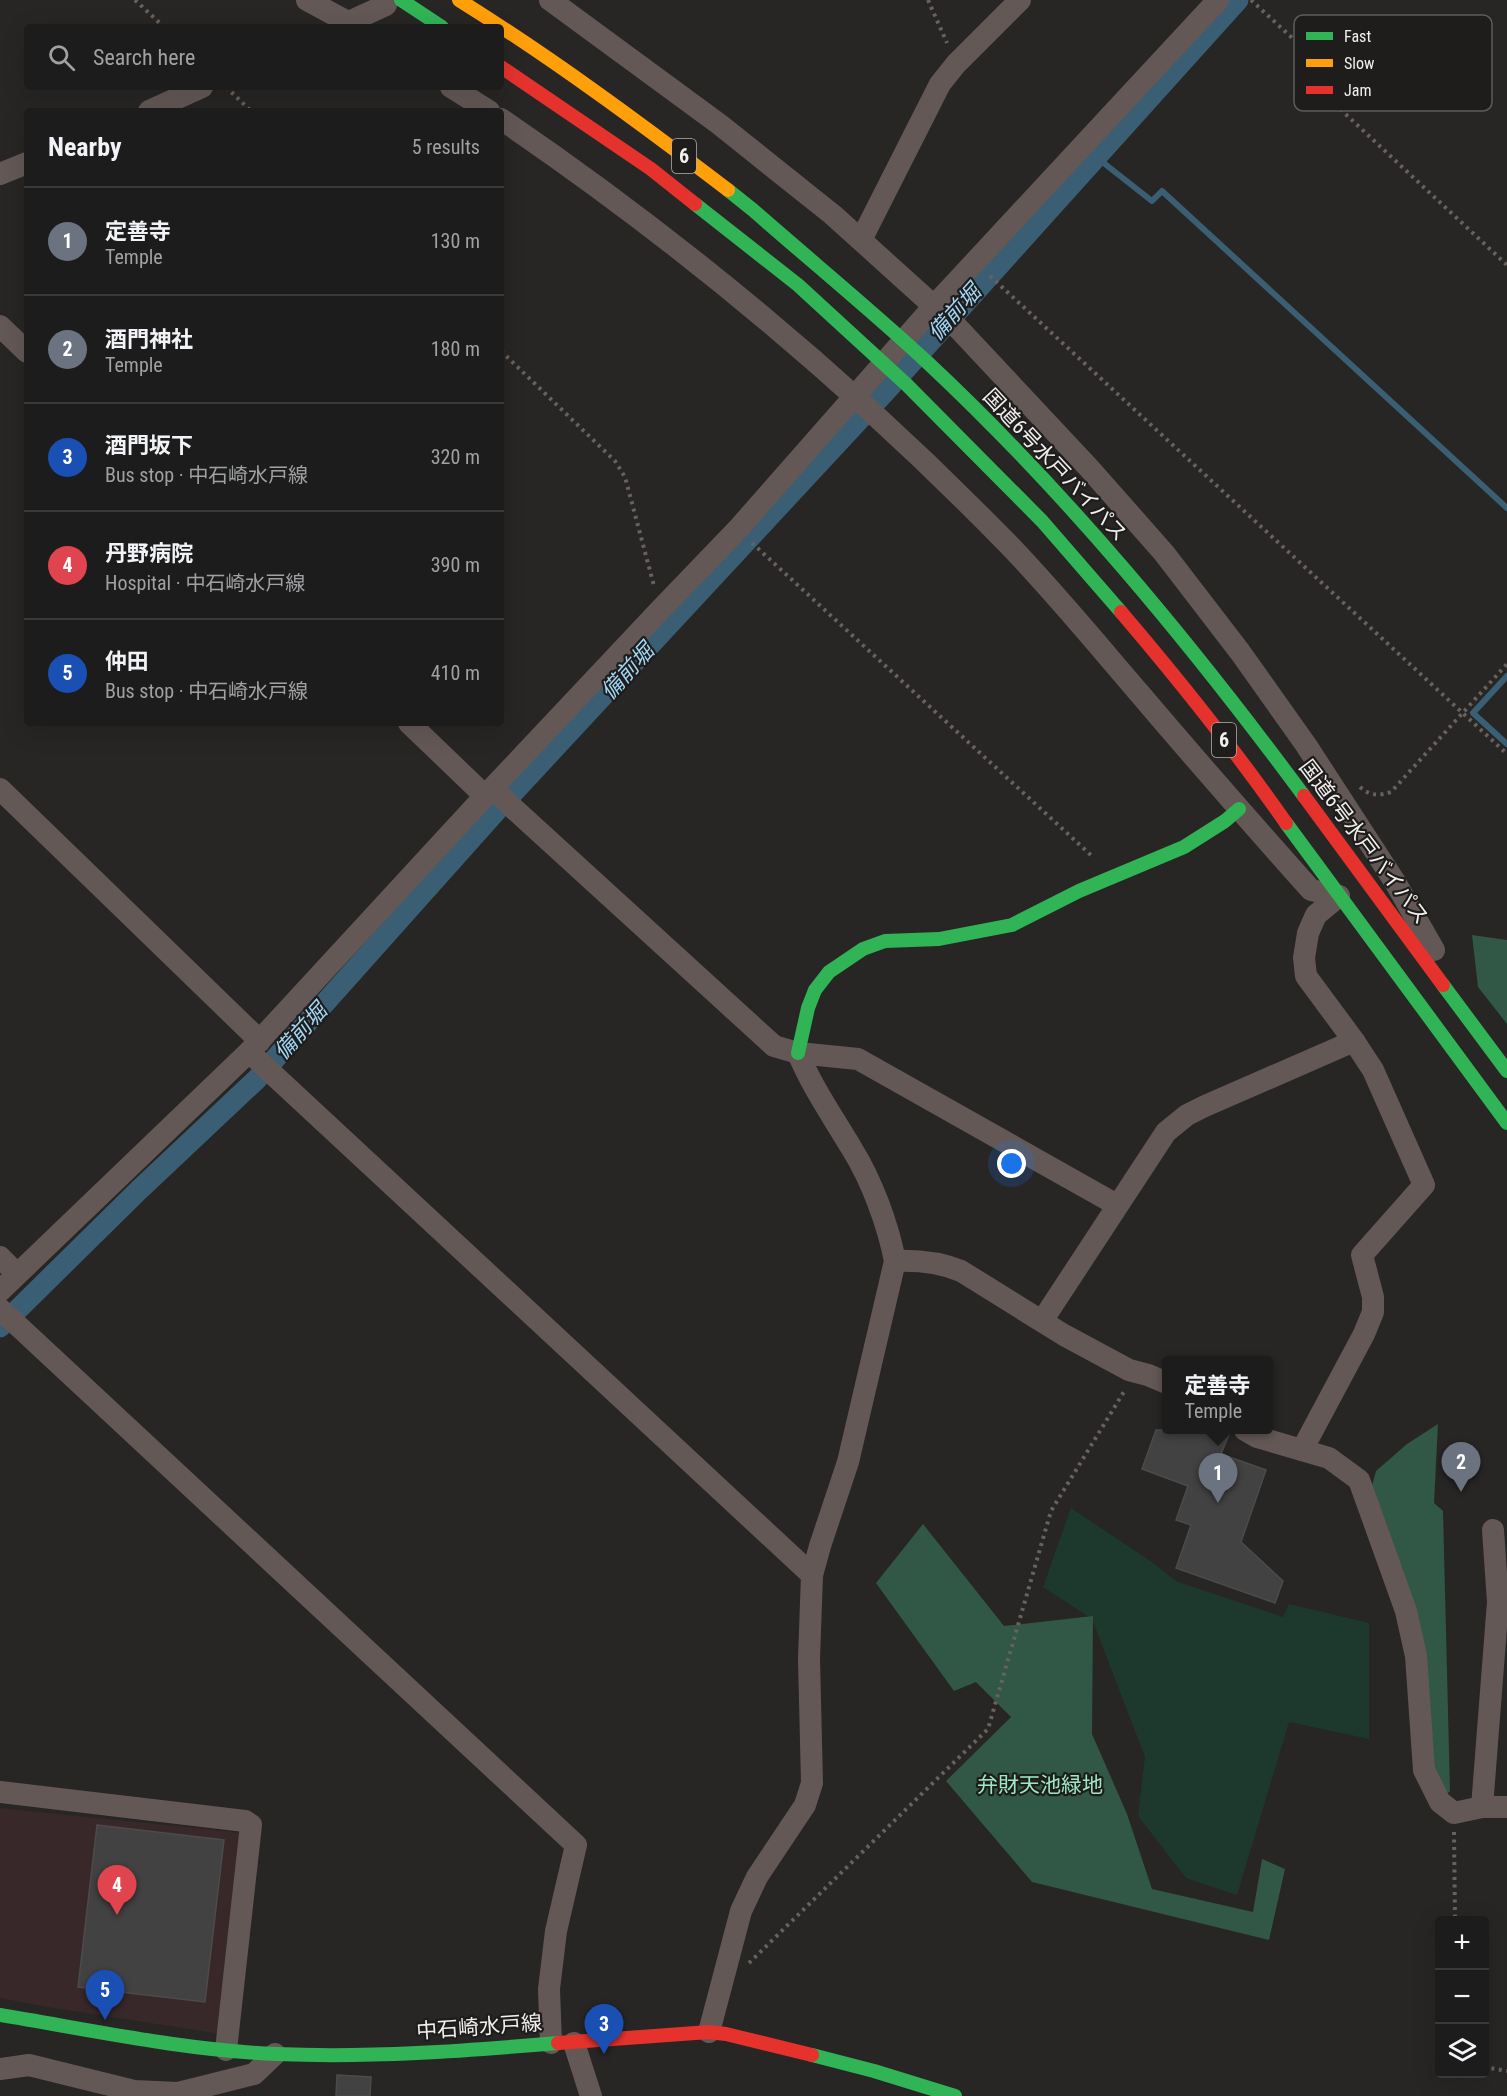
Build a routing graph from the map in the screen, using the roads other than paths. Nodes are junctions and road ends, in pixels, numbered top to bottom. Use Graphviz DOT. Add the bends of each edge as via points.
graph roads {
  1 [pos="307,0"];
  2 [pos="459,0"];
  3 [pos="550,0"];
  4 [pos="1020,0"];
  5 [pos="1218,0"];
  6 [pos="393,3"];
  7 [pos="347,24"];
  8 [pos="351,24"];
  9 [pos="436,24"];
  10 [pos="498,24"];
  11 [pos="504,28"];
  12 [pos="504,69"];
  13 [pos="195,90"];
  14 [pos="456,90"];
  15 [pos="156,108"];
  16 [pos="484,108"];
  17 [pos="504,121"];
  18 [pos="24,164"];
  19 [pos="0,174"];
  20 [pos="861,240"];
  21 [pos="944,316"];
  22 [pos="0,326"];
  23 [pos="24,349"];
  24 [pos="864,406"];
  25 [pos="413,726"];
  26 [pos="0,789"];
  27 [pos="497,796"];
  28 [pos="1239,809"];
  29 [pos="1339,896"];
  30 [pos="1483,1039"];
  31 [pos="1354,1041"];
  32 [pos="798,1053"];
  33 [pos="260,1057"];
  34 [pos="1507,1071"];
  35 [pos="1507,1123"];
  36 [pos="1117,1205"];
  37 [pos="0,1257"];
  38 [pos="895,1262"];
  39 [pos="16,1273"];
  40 [pos="0,1291"];
  41 [pos="7,1315"];
  42 [pos="1042,1320"];
  43 [pos="1162,1381"];
  44 [pos="1252,1434"];
  45 [pos="1302,1450"];
  46 [pos="1493,1530"];
  47 [pos="813,1575"];
  48 [pos="1503,1602"];
  49 [pos="0,1792"];
  50 [pos="1482,1807"];
  51 [pos="1507,1807"];
  52 [pos="0,2015"];
  53 [pos="710,2032"];
  54 [pos="551,2043"];
  55 [pos="574,2043"];
  56 [pos="226,2050"];
  57 [pos="275,2054"];
  58 [pos="0,2069"];
  59 [pos="178,2094"];
  60 [pos="591,2096"];
  61 [pos="955,2096"];
  1 -- 7 [label="street"];
  2 -- 10 [label="main road, 国道6号水戸バイパス / 6"];
  3 -- 20 [label="street" via="719,124"];
  4 -- 20 [label="street" via="940,84"];
  5 -- 21 [label="street"];
  6 -- 8 [label="street"];
  6 -- 9 [label="main road"];
  11 -- 30 [label="main road, 国道6号水戸バイパス / 6" via="677,150 753,210 927,362 1039,474 1164,615 1245,717"];
  12 -- 29 [label="main road, 6" via="651,169 798,285 907,385 1042,521 1150,646 1258,783"];
  13 -- 15 [label="street"];
  14 -- 16 [label="street"];
  17 -- 24 [label="street" via="709,272"];
  18 -- 19 [label="street"];
  20 -- 21 [label="street"];
  21 -- 24 [label="street"];
  21 -- 30 [label="street" via="1097,476 1240,652 1395,882"];
  22 -- 23 [label="street"];
  24 -- 27 [label="street" via="660,610"];
  24 -- 28 [label="street" via="1012,548"];
  25 -- 27 [label="street"];
  26 -- 33 [label="street"];
  27 -- 32 [label="street" via="774,1046"];
  27 -- 33 [label="street"];
  28 -- 29 [label="street" via="1311,890"];
  28 -- 32 [label="main road" via="1184,847 1012,925 939,939 885,941 863,949 830,972 815,990"];
  29 -- 31 [label="street" via="1316,915 1308,933 1305,967 1306,976"];
  29 -- 35 [label="main road, 6"];
  30 -- 34 [label="main road, 国道6号水戸バイパス / 6"];
  31 -- 36 [label="street" via="1187,1115 1156,1144"];
  31 -- 45 [label="street" via="1373,1070 1424,1185 1362,1255 1373,1312"];
  32 -- 36 [label="street" via="858,1059"];
  32 -- 38 [label="street" via="807,1077 854,1152 890,1236"];
  33 -- 39 [label="street"];
  33 -- 47 [label="street"];
  36 -- 42 [label="street"];
  37 -- 39 [label="street"];
  38 -- 42 [label="street" via="923,1260 946,1265"];
  38 -- 47 [label="street" via="848,1462"];
  39 -- 40 [label="street"];
  41 -- 54 [label="street" via="576,1845 556,1931 549,1989"];
  42 -- 43 [label="street" via="1129,1370"];
  44 -- 45 [label="street"];
  45 -- 50 [label="street" via="1329,1458 1359,1480 1406,1611 1416,1656 1424,1770 1440,1802 1454,1814"];
  46 -- 48 [label="street"];
  47 -- 53 [label="street" via="809,1659 812,1783 805,1805 758,1877 741,1911"];
  48 -- 50 [label="street"];
  49 -- 56 [label="street" via="245,1821 251,1826"];
  50 -- 51 [label="street"];
  52 -- 56 [label="main road, 中石崎水戸線"];
  53 -- 55 [label="main road, 中石崎水戸線"];
  53 -- 61 [label="main road, 中石崎水戸線" via="874,2071"];
  54 -- 55 [label="main road, 中石崎水戸線"];
  54 -- 57 [label="main road, 中石崎水戸線" via="398,2054"];
  55 -- 60 [label="street"];
  56 -- 57 [label="main road, 中石崎水戸線"];
  57 -- 59 [label="street" via="254,2074"];
  58 -- 59 [label="street" via="29,2065 134,2091"];
}
